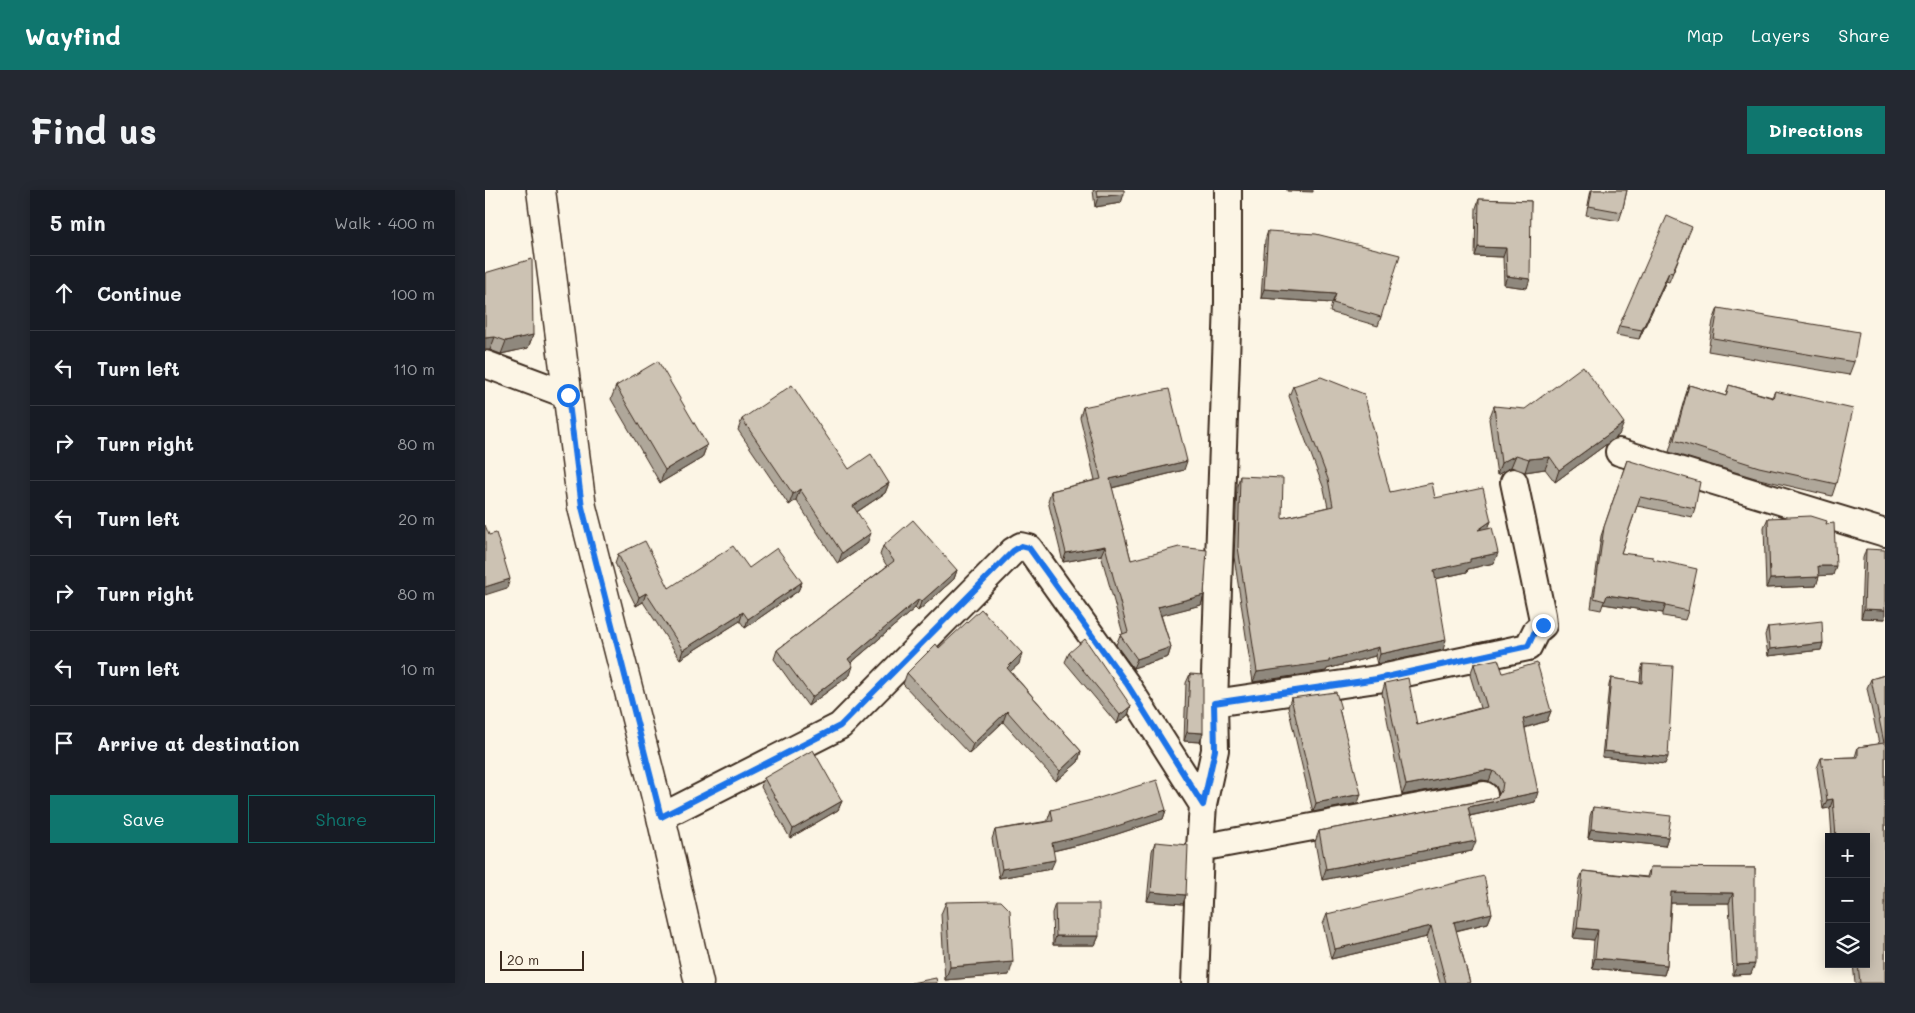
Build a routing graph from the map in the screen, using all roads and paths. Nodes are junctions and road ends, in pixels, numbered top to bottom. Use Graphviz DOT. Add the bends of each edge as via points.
graph roads {
  1 [pos="541,190"];
  2 [pos="1228,190"];
  3 [pos="485,364"];
  4 [pos="568,395"];
  5 [pos="1619,452"];
  6 [pos="1514,482"];
  7 [pos="1885,533"];
  8 [pos="1214,703"];
  9 [pos="1484,795"];
  10 [pos="1203,805"];
  11 [pos="661,817"];
  12 [pos="1200,848"];
  13 [pos="699,983"];
  14 [pos="1195,983"];
  1 -- 4 [label="street"];
  2 -- 8 [label="street" via="1228,302"];
  3 -- 4 [label="street"];
  4 -- 11 [label="street" via="582,507"];
  5 -- 7 [label="street"];
  6 -- 8 [label="street" via="1543,625 1535,631 1528,646 1377,679"];
  8 -- 10 [label="street" via="1215,750"];
  9 -- 12 [label="street"];
  10 -- 11 [label="street" via="1127,684 1029,548 1021,546 840,726"];
  10 -- 12 [label="street"];
  11 -- 13 [label="street"];
  12 -- 14 [label="street"];
}
